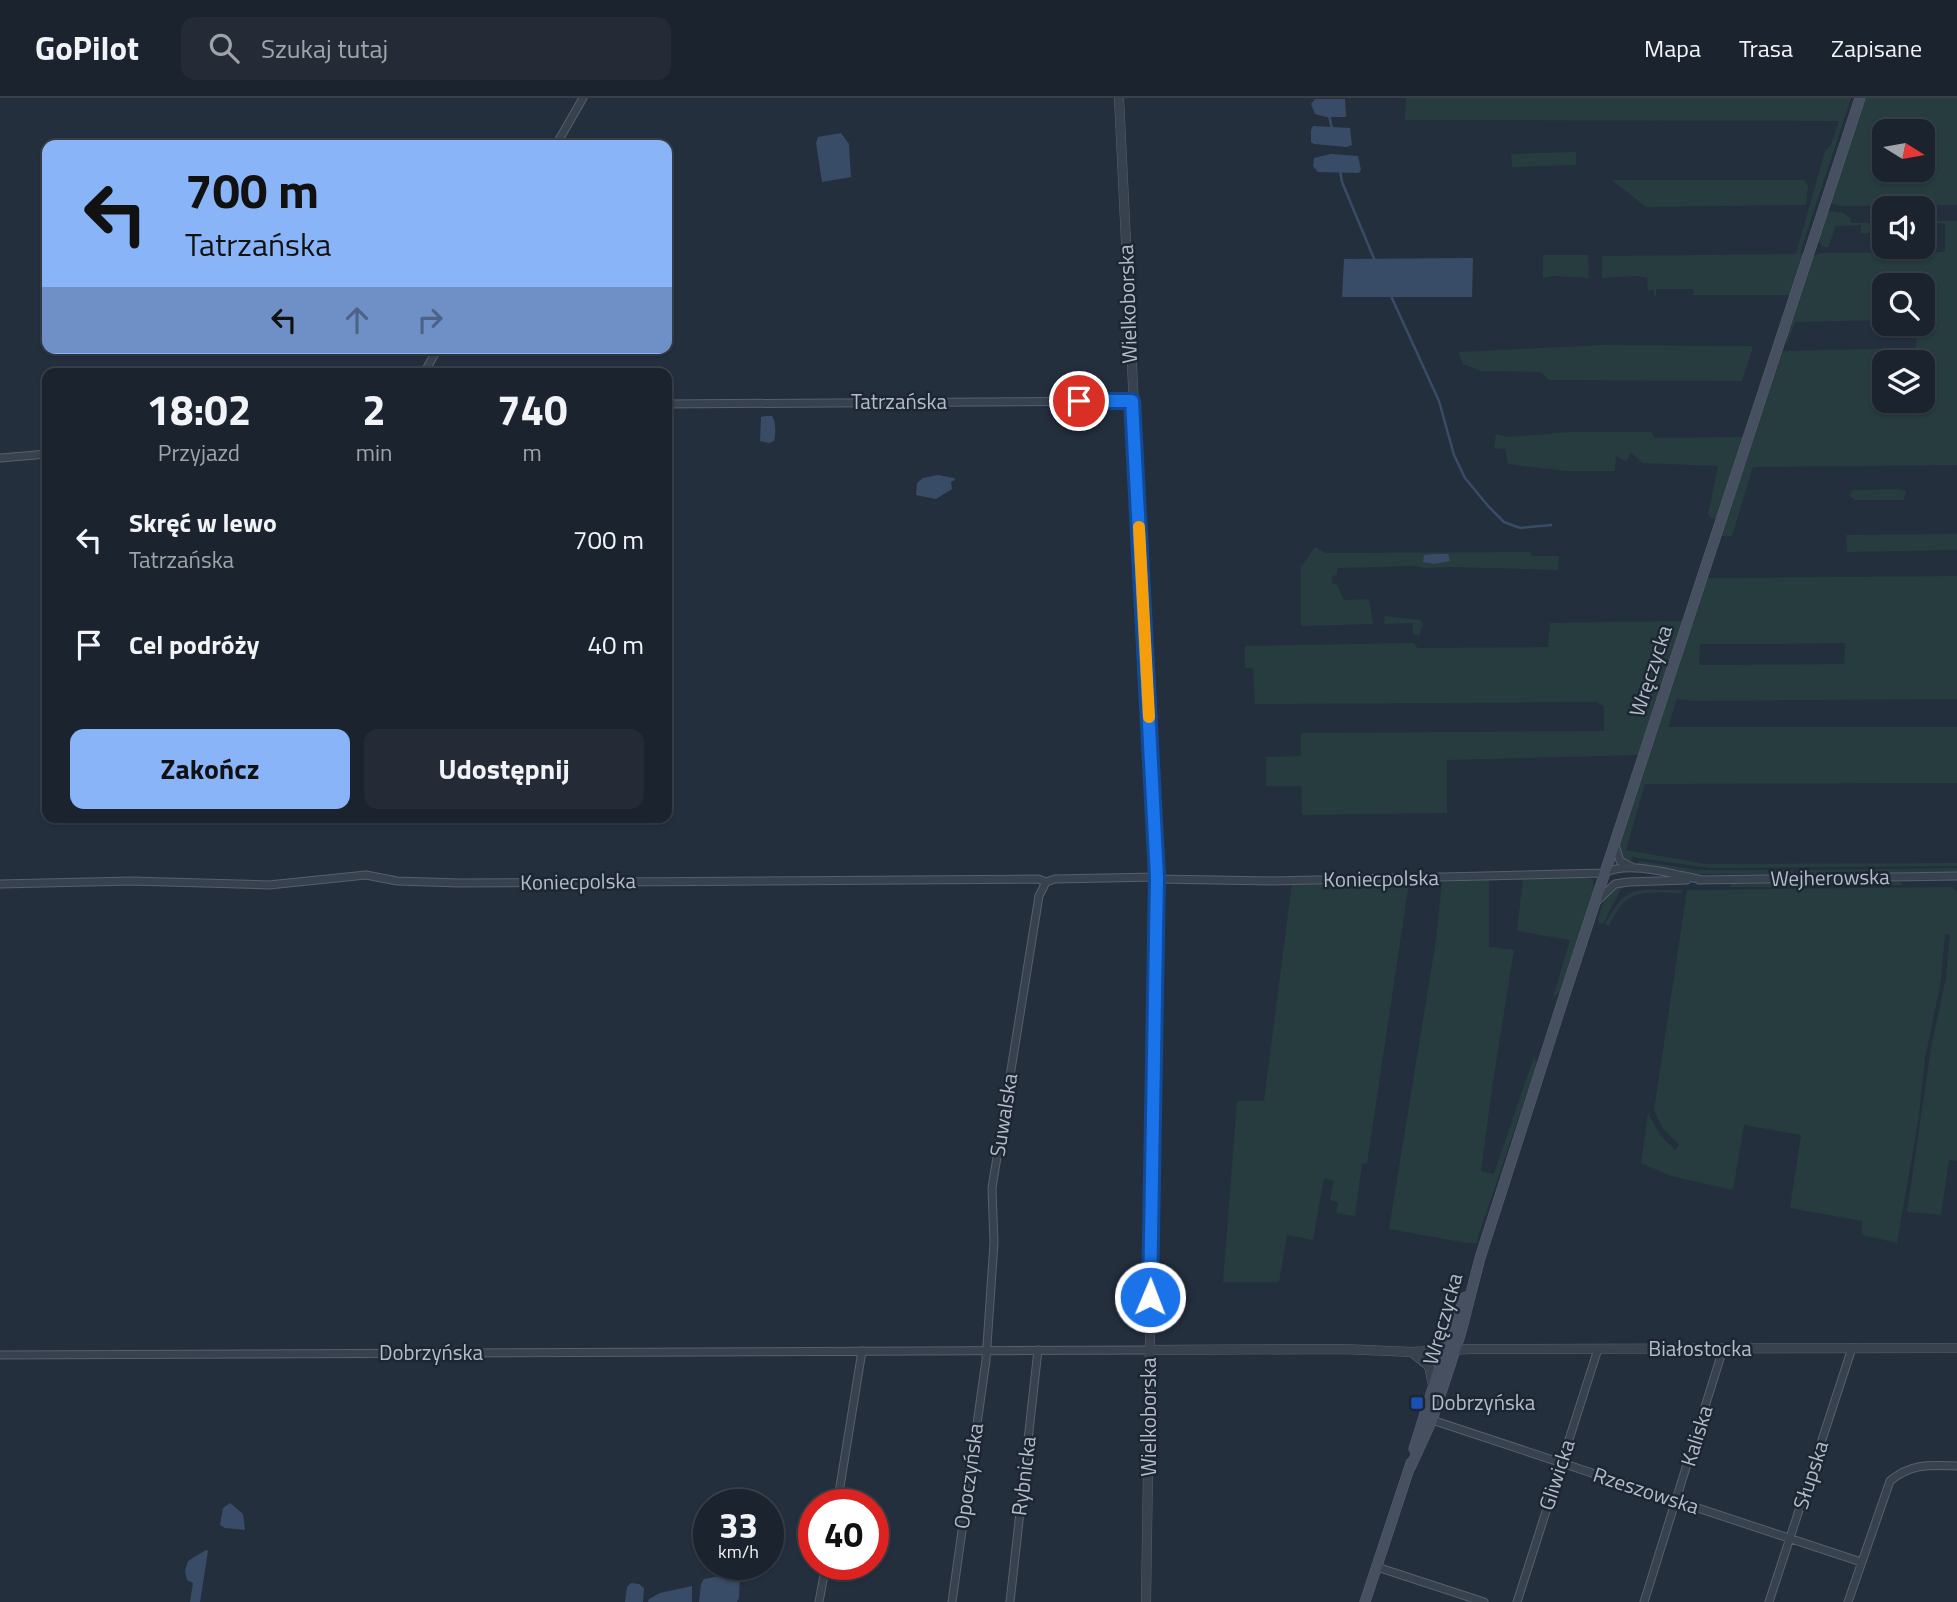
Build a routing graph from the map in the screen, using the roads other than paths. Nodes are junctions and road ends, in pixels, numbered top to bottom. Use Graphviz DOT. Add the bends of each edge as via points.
graph roads {
  1 [pos="583,98"];
  2 [pos="1119,98"];
  3 [pos="1860,98"];
  4 [pos="559,140"];
  5 [pos="1132,401"];
  6 [pos="672,404"];
  7 [pos="42,454"];
  8 [pos="0,458"];
  9 [pos="1615,841"];
  10 [pos="1632,867"];
  11 [pos="1604,873"];
  12 [pos="1957,876"];
  13 [pos="1157,878"];
  14 [pos="1703,880"];
  15 [pos="1628,881"];
  16 [pos="1046,882"];
  17 [pos="0,884"];
  18 [pos="1594,905"];
  19 [pos="1480,1258"];
  20 [pos="1852,1348"];
  21 [pos="1957,1348"];
  22 [pos="1455,1349"];
  23 [pos="1598,1349"];
  24 [pos="1723,1349"];
  25 [pos="985,1350"];
  26 [pos="1038,1350"];
  27 [pos="1150,1350"];
  28 [pos="862,1351"];
  29 [pos="1412,1352"];
  30 [pos="1444,1352"];
  31 [pos="0,1355"];
  32 [pos="1450,1364"];
  33 [pos="1433,1385"];
  34 [pos="1432,1420"];
  35 [pos="1561,1464"];
  36 [pos="1957,1465"];
  37 [pos="1410,1468"];
  38 [pos="839,1489"];
  39 [pos="1676,1501"];
  40 [pos="1791,1538"];
  41 [pos="1861,1562"];
  42 [pos="1377,1567"];
  43 [pos="823,1580"];
  44 [pos="819,1602"];
  45 [pos="952,1602"];
  46 [pos="1010,1602"];
  47 [pos="1146,1602"];
  48 [pos="1365,1602"];
  49 [pos="1484,1602"];
  50 [pos="1517,1602"];
  51 [pos="1644,1602"];
  52 [pos="1769,1602"];
  53 [pos="1848,1602"];
  1 -- 4 [label="street"];
  2 -- 5 [label="street, Wielkoborska"];
  3 -- 9 [label="main road, Wręczycka"];
  5 -- 6 [label="street, Tatrzańska"];
  5 -- 13 [label="street, Wielkoborska"];
  7 -- 8 [label="street"];
  9 -- 10 [label="street" via="1616,855"];
  9 -- 11 [label="main road, Wręczycka"];
  10 -- 11 [label="street"];
  10 -- 14 [label="street, Wejherowska"];
  11 -- 13 [label="street, Koniecpolska" via="1273,881"];
  11 -- 15 [label="street"];
  11 -- 18 [label="main road, Wręczycka"];
  12 -- 14 [label="street, Wejherowska"];
  13 -- 16 [label="street, Koniecpolska" via="1055,878"];
  13 -- 27 [label="street, Wielkoborska"];
  14 -- 15 [label="street, Wejherowska"];
  15 -- 18 [label="street" via="1610,887"];
  16 -- 17 [label="street, Koniecpolska" via="459,883 366,875 268,885"];
  16 -- 25 [label="street, Suwalska" via="1039,896 992,1188 994,1243"];
  18 -- 19 [label="main road, Wręczycka"];
  19 -- 22 [label="main road, Wręczycka"];
  19 -- 30 [label="main road, Wręczycka"];
  20 -- 21 [label="street, Białostocka"];
  20 -- 24 [label="street, Białostocka"];
  20 -- 40 [label="street, Słupska"];
  22 -- 23 [label="street, Białostocka"];
  22 -- 30 [label="street, Białostocka"];
  22 -- 32 [label="main road, Wręczycka"];
  23 -- 24 [label="street, Białostocka"];
  23 -- 35 [label="street, Gliwicka"];
  24 -- 39 [label="street, Kaliska"];
  25 -- 26 [label="street, Dobrzyńska"];
  25 -- 28 [label="street, Dobrzyńska"];
  25 -- 45 [label="street, Opoczyńska"];
  26 -- 27 [label="street, Dobrzyńska"];
  26 -- 46 [label="street, Rybnicka"];
  27 -- 29 [label="street, Dobrzyńska"];
  27 -- 47 [label="street, Wielkoborska"];
  28 -- 31 [label="street, Dobrzyńska"];
  28 -- 38 [label="street"];
  29 -- 30 [label="street, Dobrzyńska"];
  29 -- 33 [label="street" via="1429,1366"];
  30 -- 32 [label="street"];
  30 -- 33 [label="main road, Wręczycka"];
  32 -- 34 [label="main road, Wręczycka"];
  33 -- 37 [label="main road, Wręczycka"];
  34 -- 35 [label="street, Rzeszowska"];
  34 -- 37 [label="main road, Wręczycka"];
  35 -- 39 [label="street, Rzeszowska"];
  35 -- 50 [label="street, Gliwicka"];
  36 -- 41 [label="street" via="1902,1471 1890,1482"];
  37 -- 42 [label="main road, Wręczycka"];
  39 -- 40 [label="street, Rzeszowska"];
  39 -- 51 [label="street, Kaliska"];
  40 -- 41 [label="street, Rzeszowska"];
  40 -- 52 [label="street, Słupska"];
  41 -- 53 [label="street"];
  42 -- 48 [label="main road, Wręczycka"];
  42 -- 49 [label="street"];
  43 -- 44 [label="street"];
}
